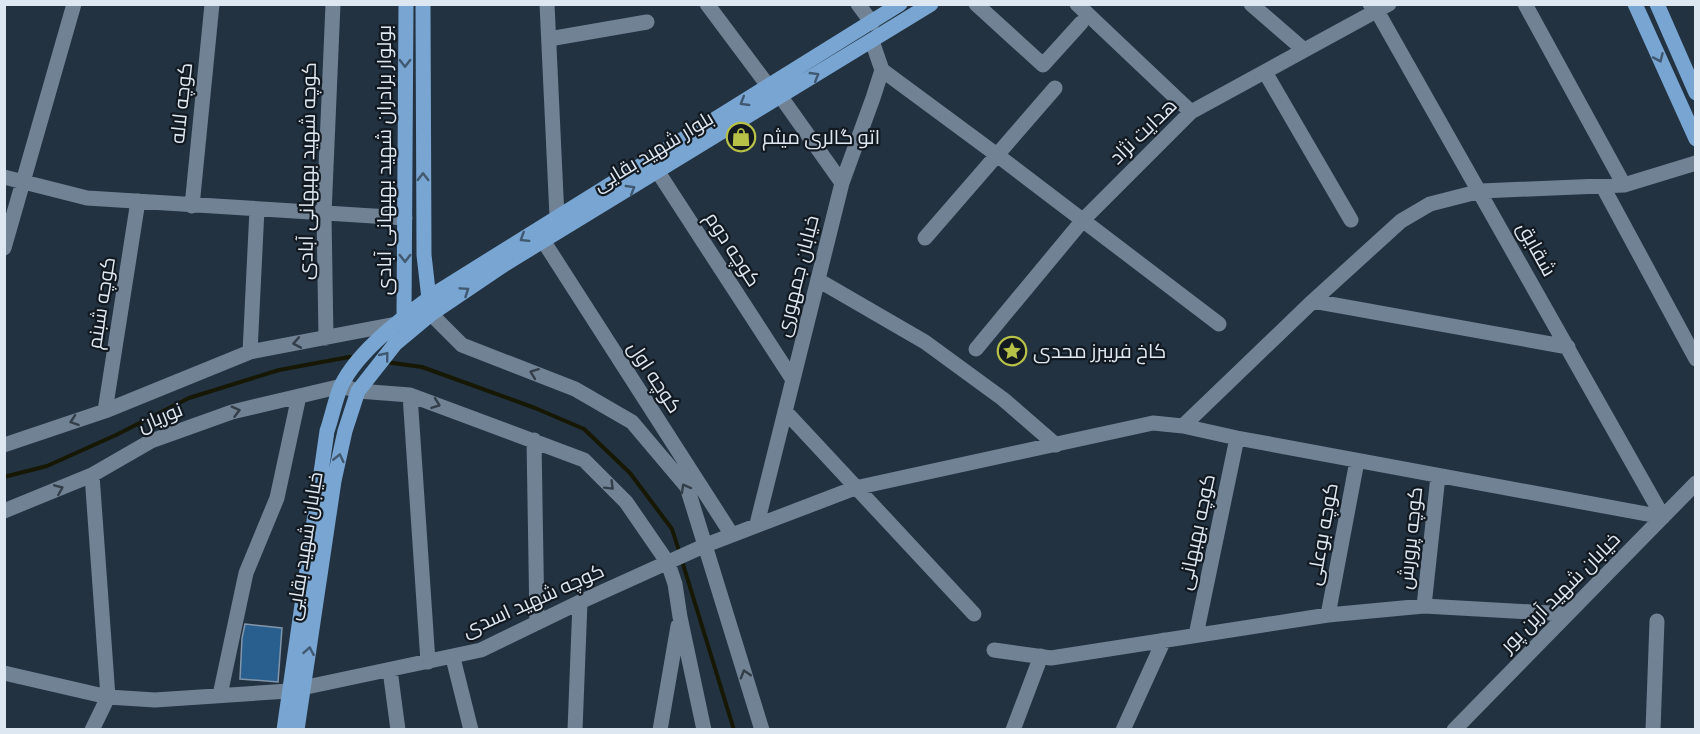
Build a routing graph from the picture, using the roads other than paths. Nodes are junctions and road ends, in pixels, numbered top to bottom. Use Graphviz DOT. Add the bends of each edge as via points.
graph roads {
  1 [pos="74,4"];
  2 [pos="212,4"];
  3 [pos="333,4"];
  4 [pos="406,4"];
  5 [pos="423,4"];
  6 [pos="547,4"];
  7 [pos="707,4"];
  8 [pos="858,4"];
  9 [pos="900,4"];
  10 [pos="931,4"];
  11 [pos="976,4"];
  12 [pos="1077,4"];
  13 [pos="1251,4"];
  14 [pos="1525,4"];
  15 [pos="1635,4"];
  16 [pos="1657,4"];
  17 [pos="1379,7"];
  18 [pos="647,22"];
  19 [pos="872,22"];
  20 [pos="1081,23"];
  21 [pos="549,39"];
  22 [pos="872,41"];
  23 [pos="1304,50"];
  24 [pos="882,70"];
  25 [pos="1265,72"];
  26 [pos="1054,88"];
  27 [pos="775,92"];
  28 [pos="1695,93"];
  29 [pos="1191,112"];
  30 [pos="1695,139"];
  31 [pos="997,155"];
  32 [pos="1695,163"];
  33 [pos="658,172"];
  34 [pos="4,177"];
  35 [pos="24,183"];
  36 [pos="842,183"];
  37 [pos="1624,185"];
  38 [pos="1603,187"];
  39 [pos="1481,192"];
  40 [pos="138,201"];
  41 [pos="192,206"];
  42 [pos="256,209"];
  43 [pos="324,214"];
  44 [pos="557,217"];
  45 [pos="405,218"];
  46 [pos="1083,220"];
  47 [pos="1351,220"];
  48 [pos="925,238"];
  49 [pos="544,242"];
  50 [pos="4,248"];
  51 [pos="818,279"];
  52 [pos="429,298"];
  53 [pos="1313,301"];
  54 [pos="431,314"];
  55 [pos="1219,324"];
  56 [pos="400,326"];
  57 [pos="326,338"];
  58 [pos="379,339"];
  59 [pos="1568,347"];
  60 [pos="976,349"];
  61 [pos="250,352"];
  62 [pos="1695,359"];
  63 [pos="793,380"];
  64 [pos="342,386"];
  65 [pos="358,391"];
  66 [pos="410,395"];
  67 [pos="299,396"];
  68 [pos="105,411"];
  69 [pos="785,411"];
  70 [pos="1183,426"];
  71 [pos="1237,438"];
  72 [pos="534,440"];
  73 [pos="4,445"];
  74 [pos="1056,445"];
  75 [pos="1357,460"];
  76 [pos="92,475"];
  77 [pos="1438,476"];
  78 [pos="1695,483"];
  79 [pos="855,488"];
  80 [pos="4,511"];
  81 [pos="1663,517"];
  82 [pos="757,524"];
  83 [pos="732,535"];
  84 [pos="706,545"];
  85 [pos="670,562"];
  86 [pos="580,602"];
  87 [pos="1424,606"];
  88 [pos="974,614"];
  89 [pos="1567,614"];
  90 [pos="1328,615"];
  91 [pos="680,617"];
  92 [pos="1658,621"];
  93 [pos="537,623"];
  94 [pos="1196,635"];
  95 [pos="1164,640"];
  96 [pos="994,650"];
  97 [pos="1041,657"];
  98 [pos="453,658"];
  99 [pos="428,662"];
  100 [pos="390,670"];
  101 [pos="4,673"];
  102 [pos="296,689"];
  103 [pos="220,695"];
  104 [pos="108,697"];
  105 [pos="92,729"];
  106 [pos="284,729"];
  107 [pos="297,729"];
  108 [pos="398,729"];
  109 [pos="471,729"];
  110 [pos="575,729"];
  111 [pos="660,729"];
  112 [pos="704,729"];
  113 [pos="762,729"];
  114 [pos="1013,729"];
  115 [pos="1124,729"];
  116 [pos="1454,729"];
  117 [pos="1653,729"];
  1 -- 35 [label="street"];
  2 -- 41 [label="street, کوچه لاله"];
  3 -- 43 [label="street, کوچه شهید بهبهانی آبادی"];
  4 -- 45 [label="main road, بولوار برادران شهید بهبهانی آبادی, one-way"];
  52 -- 5 [label="main road, بولوار برادران شهید بهبهانی آبادی, one-way" via="424,255"];
  6 -- 21 [label="street"];
  7 -- 27 [label="street"];
  8 -- 19 [label="street"];
  9 -- 19 [label="main road, بلوار شهید بقایی"];
  10 -- 22 [label="main road, بلوار شهید بقایی"];
  11 -- 20 [label="street" via="1042,65"];
  12 -- 29 [label="street"];
  13 -- 23 [label="street"];
  14 -- 37 [label="street"];
  15 -- 30 [label="main road, one-way"];
  16 -- 28 [label="main road"];
  17 -- 23 [label="street, هدایت نژاد"];
  17 -- 39 [label="street, شقایق"];
  18 -- 21 [label="street"];
  19 -- 27 [label="main road, بلوار شهید بقایی"];
  21 -- 44 [label="street"];
  22 -- 24 [label="street"];
  27 -- 22 [label="main road, بلوار شهید بقایی, one-way"];
  23 -- 25 [label="street, هدایت نژاد"];
  24 -- 31 [label="street"];
  24 -- 36 [label="street, خیابان جمهوری"];
  25 -- 29 [label="street, هدایت نژاد"];
  25 -- 47 [label="street"];
  26 -- 31 [label="street"];
  27 -- 33 [label="main road, بلوار شهید بقایی"];
  27 -- 36 [label="street"];
  27 -- 44 [label="main road, بلوار شهید بقایی, one-way"];
  29 -- 46 [label="street, هدایت نژاد"];
  31 -- 46 [label="street"];
  31 -- 48 [label="street"];
  32 -- 37 [label="street"];
  49 -- 33 [label="main road, بلوار شهید بقایی, one-way"];
  33 -- 63 [label="street, کوچه دوم"];
  34 -- 35 [label="street"];
  35 -- 40 [label="street" via="87,198"];
  35 -- 50 [label="street"];
  36 -- 51 [label="street, خیابان جمهوری"];
  37 -- 38 [label="street"];
  38 -- 39 [label="street"];
  38 -- 62 [label="street"];
  39 -- 53 [label="street" via="1430,204 1401,221"];
  39 -- 59 [label="street, شقایق"];
  40 -- 41 [label="street"];
  40 -- 68 [label="street, کوچه شبنم"];
  41 -- 42 [label="street"];
  42 -- 43 [label="street"];
  42 -- 61 [label="street"];
  43 -- 45 [label="street"];
  43 -- 57 [label="street, کوچه شهید بهبهانی آبادی"];
  44 -- 52 [label="main road, بلوار شهید بقایی, one-way"];
  45 -- 56 [label="main road, بولوار برادران شهید بهبهانی آبادی, one-way"];
  46 -- 55 [label="street"];
  46 -- 60 [label="street, هدایت نژاد"];
  54 -- 49 [label="main road, بلوار شهید بقایی, one-way"];
  49 -- 83 [label="street, کوچه اول"];
  51 -- 63 [label="street, خیابان جمهوری"];
  51 -- 74 [label="street" via="925,342 1003,399"];
  52 -- 54 [label="street"];
  52 -- 56 [label="main road, بلوار شهید بقایی"];
  53 -- 59 [label="street"];
  53 -- 70 [label="street"];
  54 -- 56 [label="main road, بلوار شهید بقایی"];
  84 -- 54 [label="street, one-way" via="687,487 632,422 575,389 462,345"];
  56 -- 57 [label="street"];
  56 -- 58 [label="main road, بلوار شهید بقایی"];
  65 -- 56 [label="main road, خیابان شهید بقایی, one-way"];
  57 -- 61 [label="street, one-way"];
  58 -- 64 [label="main road, خیابان شهید بقایی"];
  59 -- 81 [label="street, شقایق"];
  61 -- 68 [label="street"];
  63 -- 69 [label="street, خیابان جمهوری"];
  64 -- 65 [label="street"];
  64 -- 67 [label="street, نوریان"];
  64 -- 102 [label="main road, خیابان شهید بقایی" via="327,431"];
  65 -- 66 [label="street"];
  102 -- 65 [label="main road, خیابان شهید بقایی, one-way" via="334,481"];
  66 -- 72 [label="street, one-way"];
  66 -- 99 [label="street"];
  76 -- 67 [label="street, نوریان, one-way" via="152,441 232,412"];
  67 -- 103 [label="street" via="277,498 246,573"];
  68 -- 73 [label="street, one-way"];
  69 -- 79 [label="street"];
  69 -- 82 [label="street, خیابان جمهوری"];
  70 -- 71 [label="street, کوچه شهید اسدی"];
  70 -- 74 [label="street, کوچه شهید اسدی" via="1153,423"];
  71 -- 75 [label="street, کوچه شهید اسدی"];
  71 -- 94 [label="street, کوچه بهبهانی"];
  72 -- 85 [label="street, one-way" via="584,460 626,502"];
  72 -- 93 [label="street"];
  74 -- 79 [label="street, کوچه شهید اسدی"];
  75 -- 77 [label="street, کوچه شهید اسدی"];
  75 -- 90 [label="street, کوچه بوعلی"];
  80 -- 76 [label="street, نوریان, one-way"];
  76 -- 104 [label="street"];
  77 -- 81 [label="street, کوچه شهید اسدی"];
  77 -- 87 [label="street, کوچه پرورش"];
  78 -- 81 [label="street, خیابان شهید آرین پور"];
  79 -- 82 [label="street, کوچه شهید اسدی"];
  79 -- 88 [label="street"];
  81 -- 89 [label="street, خیابان شهید آرین پور"];
  82 -- 83 [label="street, کوچه شهید اسدی"];
  83 -- 84 [label="street, کوچه شهید اسدی"];
  84 -- 85 [label="street, کوچه شهید اسدی"];
  113 -- 84 [label="street, one-way"];
  85 -- 86 [label="street, کوچه شهید اسدی"];
  85 -- 91 [label="street"];
  86 -- 93 [label="street, کوچه شهید اسدی"];
  86 -- 110 [label="street"];
  87 -- 89 [label="street"];
  87 -- 90 [label="street"];
  89 -- 116 [label="street, خیابان شهید آرین پور"];
  90 -- 94 [label="street"];
  91 -- 111 [label="street"];
  91 -- 112 [label="street"];
  92 -- 117 [label="street"];
  93 -- 98 [label="street, کوچه شهید اسدی" via="481,650"];
  94 -- 95 [label="street"];
  95 -- 97 [label="street"];
  95 -- 115 [label="street"];
  96 -- 97 [label="street"];
  97 -- 114 [label="street"];
  98 -- 99 [label="street, کوچه شهید اسدی"];
  98 -- 109 [label="street"];
  99 -- 100 [label="street, کوچه شهید اسدی"];
  100 -- 102 [label="street, کوچه شهید اسدی"];
  100 -- 108 [label="street"];
  101 -- 104 [label="street, کوچه شهید اسدی"];
  102 -- 103 [label="street, کوچه شهید اسدی"];
  102 -- 106 [label="main road, خیابان شهید بقایی"];
  102 -- 107 [label="main road, خیابان شهید بقایی"];
  103 -- 104 [label="street, کوچه شهید اسدی" via="155,700"];
  104 -- 105 [label="street"];
}
